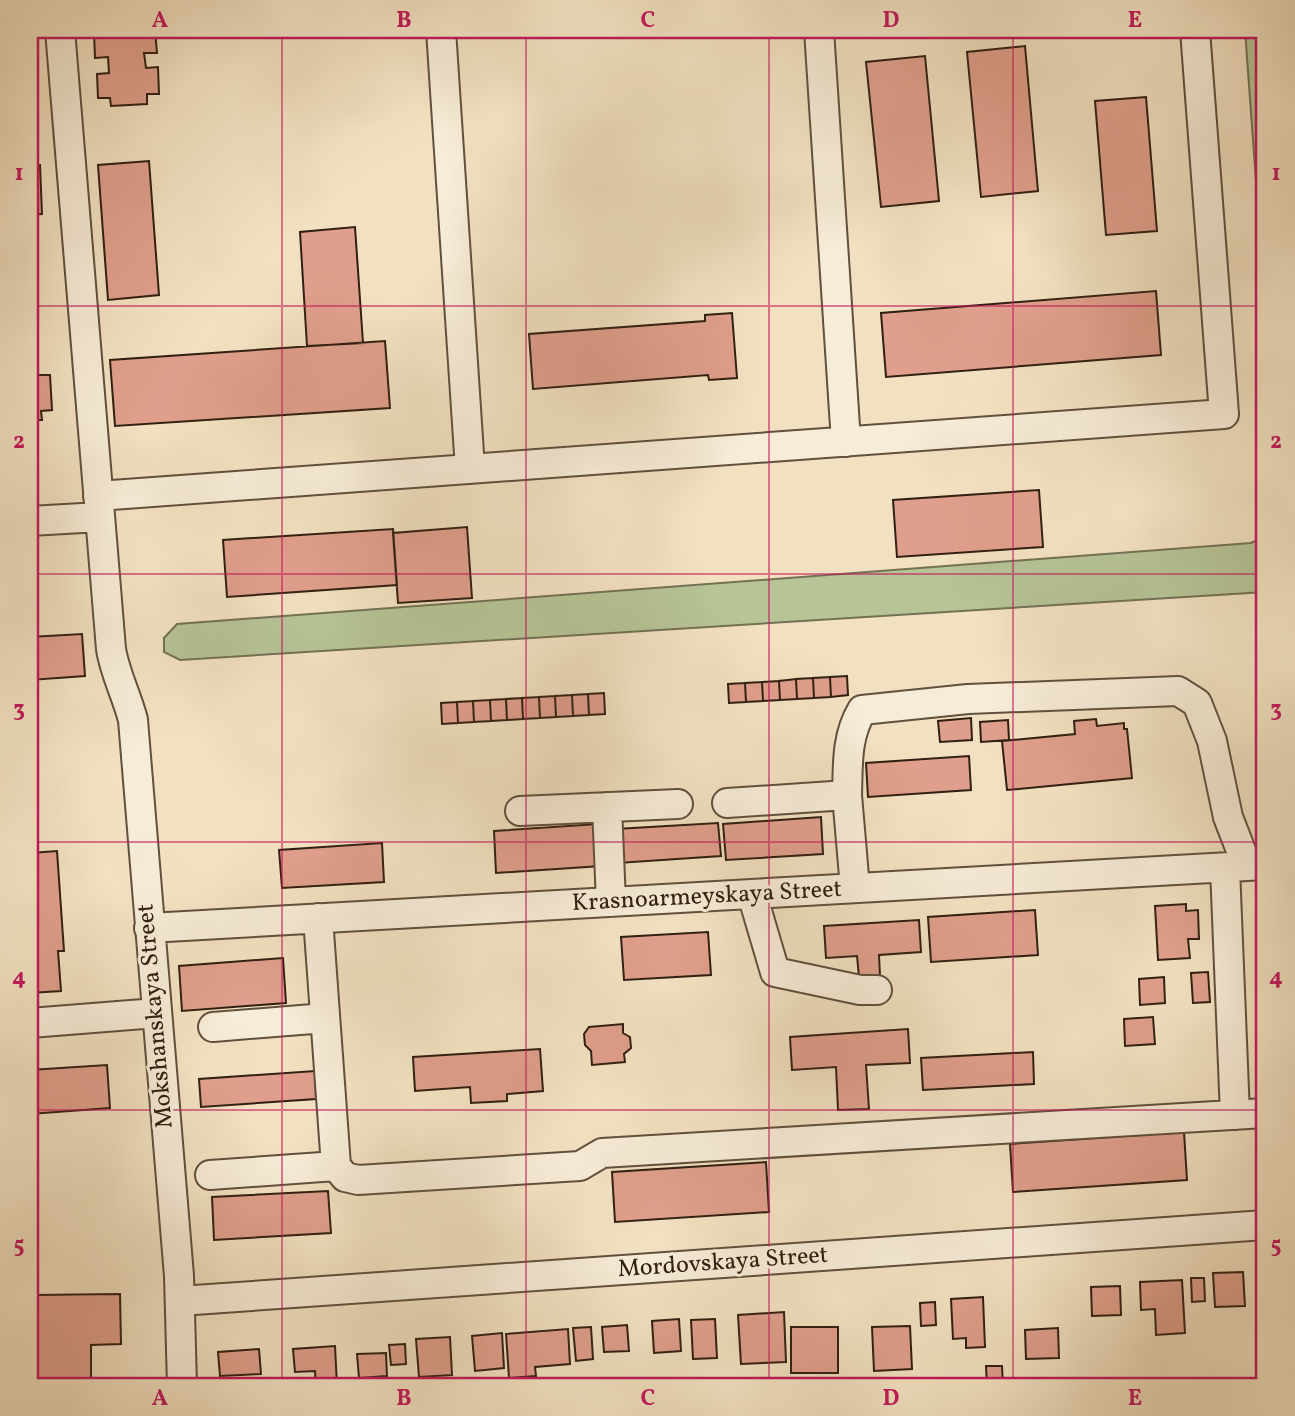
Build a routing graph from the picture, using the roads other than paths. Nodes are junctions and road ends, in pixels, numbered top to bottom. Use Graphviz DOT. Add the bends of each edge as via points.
graph roads {
  1 [pos="60,30"];
  2 [pos="441,30"];
  3 [pos="818,30"];
  4 [pos="1195,30"];
  5 [pos="846,442"];
  6 [pos="470,469"];
  7 [pos="99,506"];
  8 [pos="30,521"];
  9 [pos="847,795"];
  10 [pos="727,803"];
  11 [pos="678,804"];
  12 [pos="607,807"];
  13 [pos="520,811"];
  14 [pos="1246,866"];
  15 [pos="855,888"];
  16 [pos="752,894"];
  17 [pos="611,902"];
  18 [pos="318,918"];
  19 [pos="149,928"];
  20 [pos="877,990"];
  21 [pos="156,1013"];
  22 [pos="325,1018"];
  23 [pos="30,1023"];
  24 [pos="213,1027"];
  25 [pos="1265,1113"];
  26 [pos="1235,1115"];
  27 [pos="336,1166"];
  28 [pos="210,1175"];
  29 [pos="1265,1225"];
  30 [pos="180,1301"];
  31 [pos="182,1386"];
  1 -- 7 [label="street, Mokshanskaya Street"];
  2 -- 6 [label="street"];
  3 -- 5 [label="street"];
  4 -- 5 [label="street" via="1224,414"];
  5 -- 6 [label="street"];
  6 -- 7 [label="street"];
  7 -- 8 [label="street"];
  7 -- 19 [label="street, Mokshanskaya Street" via="114,669 133,720"];
  9 -- 10 [label="street"];
  9 -- 14 [label="street" via="852,726 862,710 968,699 1178,691 1197,703 1207,728 1228,817"];
  9 -- 15 [label="street"];
  11 -- 12 [label="street"];
  12 -- 13 [label="street"];
  12 -- 17 [label="street"];
  14 -- 15 [label="street, Krasnoarmeyskaya Street"];
  14 -- 26 [label="street"];
  15 -- 16 [label="street, Krasnoarmeyskaya Street"];
  16 -- 17 [label="street, Krasnoarmeyskaya Street"];
  16 -- 20 [label="street" via="775,972"];
  17 -- 18 [label="street, Krasnoarmeyskaya Street"];
  18 -- 19 [label="street, Krasnoarmeyskaya Street"];
  18 -- 22 [label="street"];
  19 -- 21 [label="street, Mokshanskaya Street"];
  21 -- 23 [label="street"];
  21 -- 30 [label="street, Mokshanskaya Street"];
  22 -- 24 [label="street"];
  22 -- 27 [label="street"];
  25 -- 26 [label="street"];
  26 -- 27 [label="street" via="602,1153 580,1166 359,1180 345,1177"];
  27 -- 28 [label="street"];
  29 -- 30 [label="street, Mordovskaya Street"];
  30 -- 31 [label="street, Mokshanskaya Street"];
}
